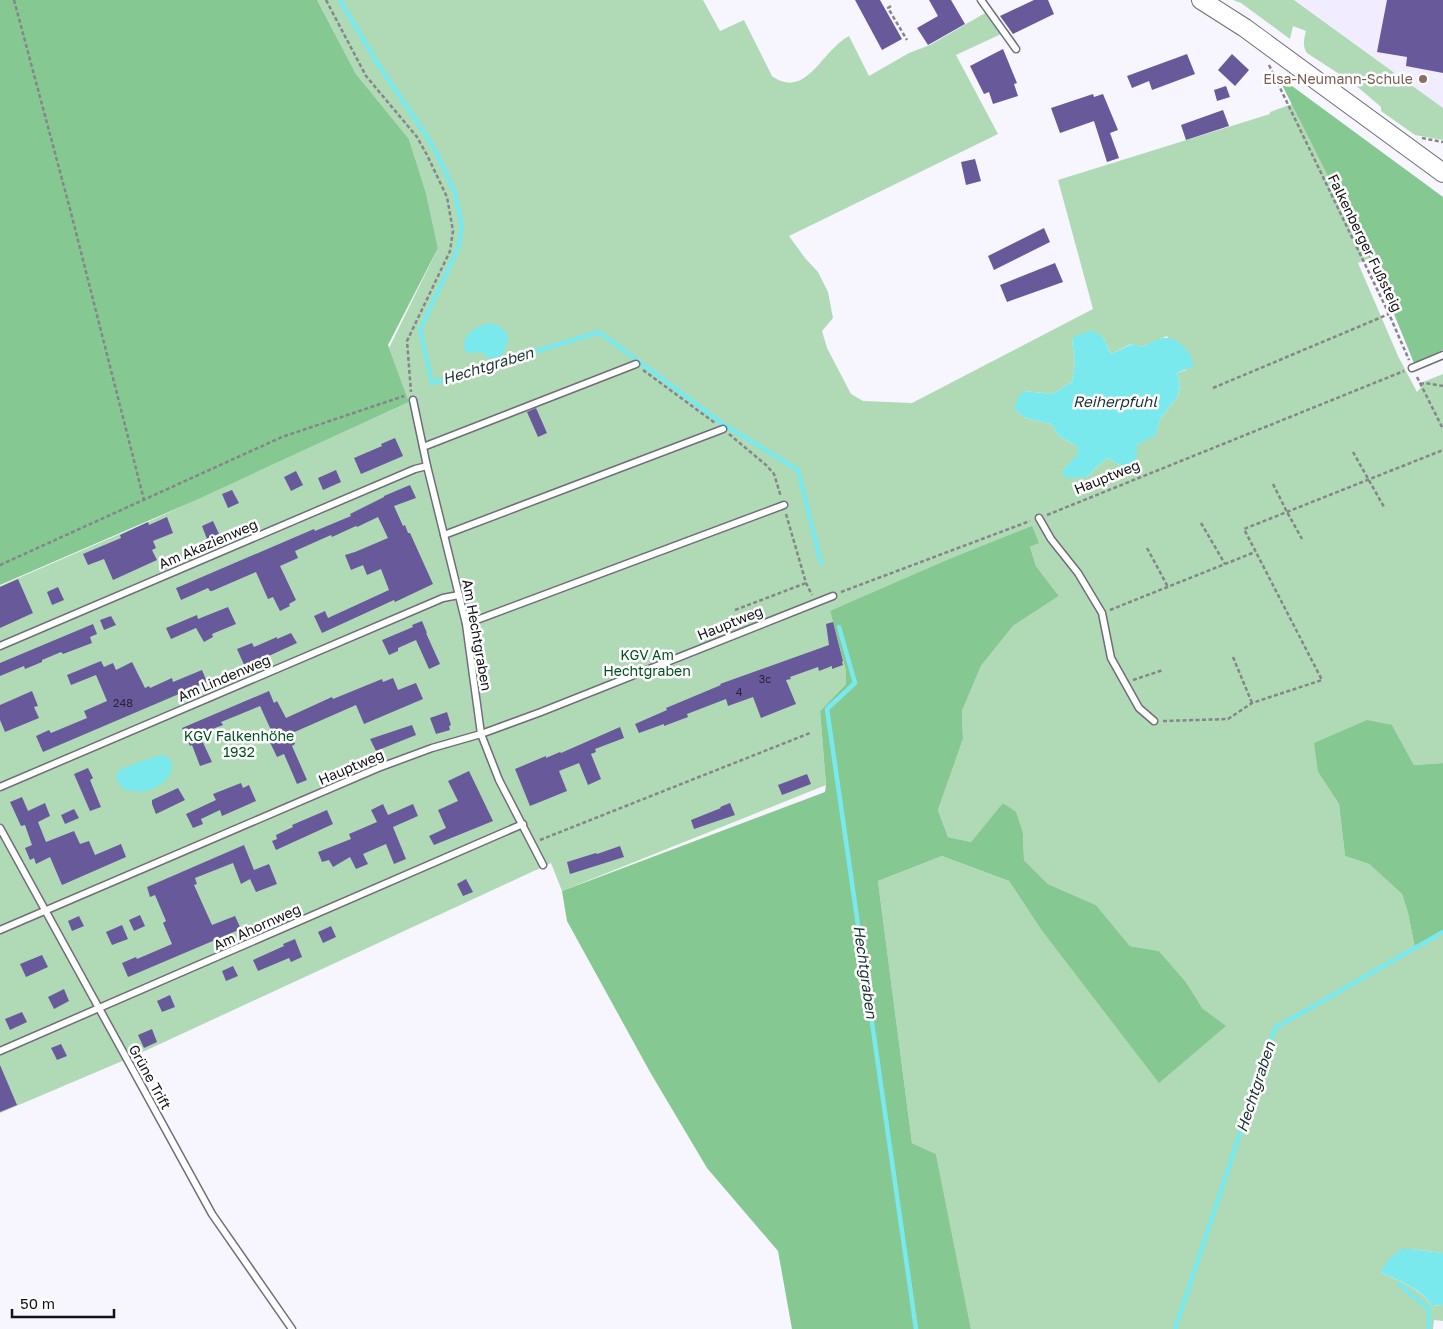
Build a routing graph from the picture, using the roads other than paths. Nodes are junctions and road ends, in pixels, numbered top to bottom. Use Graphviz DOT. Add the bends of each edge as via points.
graph roads {
  1 [pos="981,0"];
  2 [pos="1201,0"];
  3 [pos="1016,49"];
  4 [pos="1443,173"];
  5 [pos="1443,355"];
  6 [pos="636,364"];
  7 [pos="1412,368"];
  8 [pos="412,397"];
  9 [pos="723,429"];
  10 [pos="423,447"];
  11 [pos="427,466"];
  12 [pos="784,505"];
  13 [pos="1039,518"];
  14 [pos="444,535"];
  15 [pos="459,595"];
  16 [pos="832,596"];
  17 [pos="466,624"];
  18 [pos="0,646"];
  19 [pos="1154,721"];
  20 [pos="480,734"];
  21 [pos="0,787"];
  22 [pos="523,824"];
  23 [pos="0,828"];
  24 [pos="543,865"];
  25 [pos="45,910"];
  26 [pos="0,930"];
  27 [pos="98,1009"];
  28 [pos="0,1051"];
  29 [pos="292,1329"];
  1 -- 3 [label="lane"];
  2 -- 4 [label="main road" via="1245,28"];
  5 -- 7 [label="lane"];
  6 -- 10 [label="lane"];
  8 -- 10 [label="lane, Am Hechtgraben"];
  9 -- 14 [label="lane"];
  10 -- 11 [label="lane, Am Hechtgraben"];
  11 -- 14 [label="lane, Am Hechtgraben"];
  11 -- 18 [label="lane, Am Akazienweg"];
  12 -- 17 [label="lane"];
  13 -- 19 [label="lane" via="1102,613 1111,658 1139,708"];
  14 -- 15 [label="lane, Am Hechtgraben"];
  15 -- 17 [label="lane, Am Hechtgraben"];
  15 -- 21 [label="lane, Am Lindenweg" via="443,598"];
  16 -- 20 [label="lane, Hauptweg"];
  17 -- 20 [label="lane, Am Hechtgraben"];
  20 -- 22 [label="lane, Am Hechtgraben" via="499,780"];
  20 -- 25 [label="lane, Hauptweg" via="378,768"];
  22 -- 24 [label="lane, Am Hechtgraben"];
  22 -- 27 [label="lane, Am Ahornweg"];
  23 -- 25 [label="lane, Grüne Trift"];
  25 -- 26 [label="lane, Hauptweg"];
  25 -- 27 [label="lane, Grüne Trift"];
  27 -- 28 [label="lane, Am Ahornweg"];
  27 -- 29 [label="lane, Grüne Trift" via="212,1214"];
}
